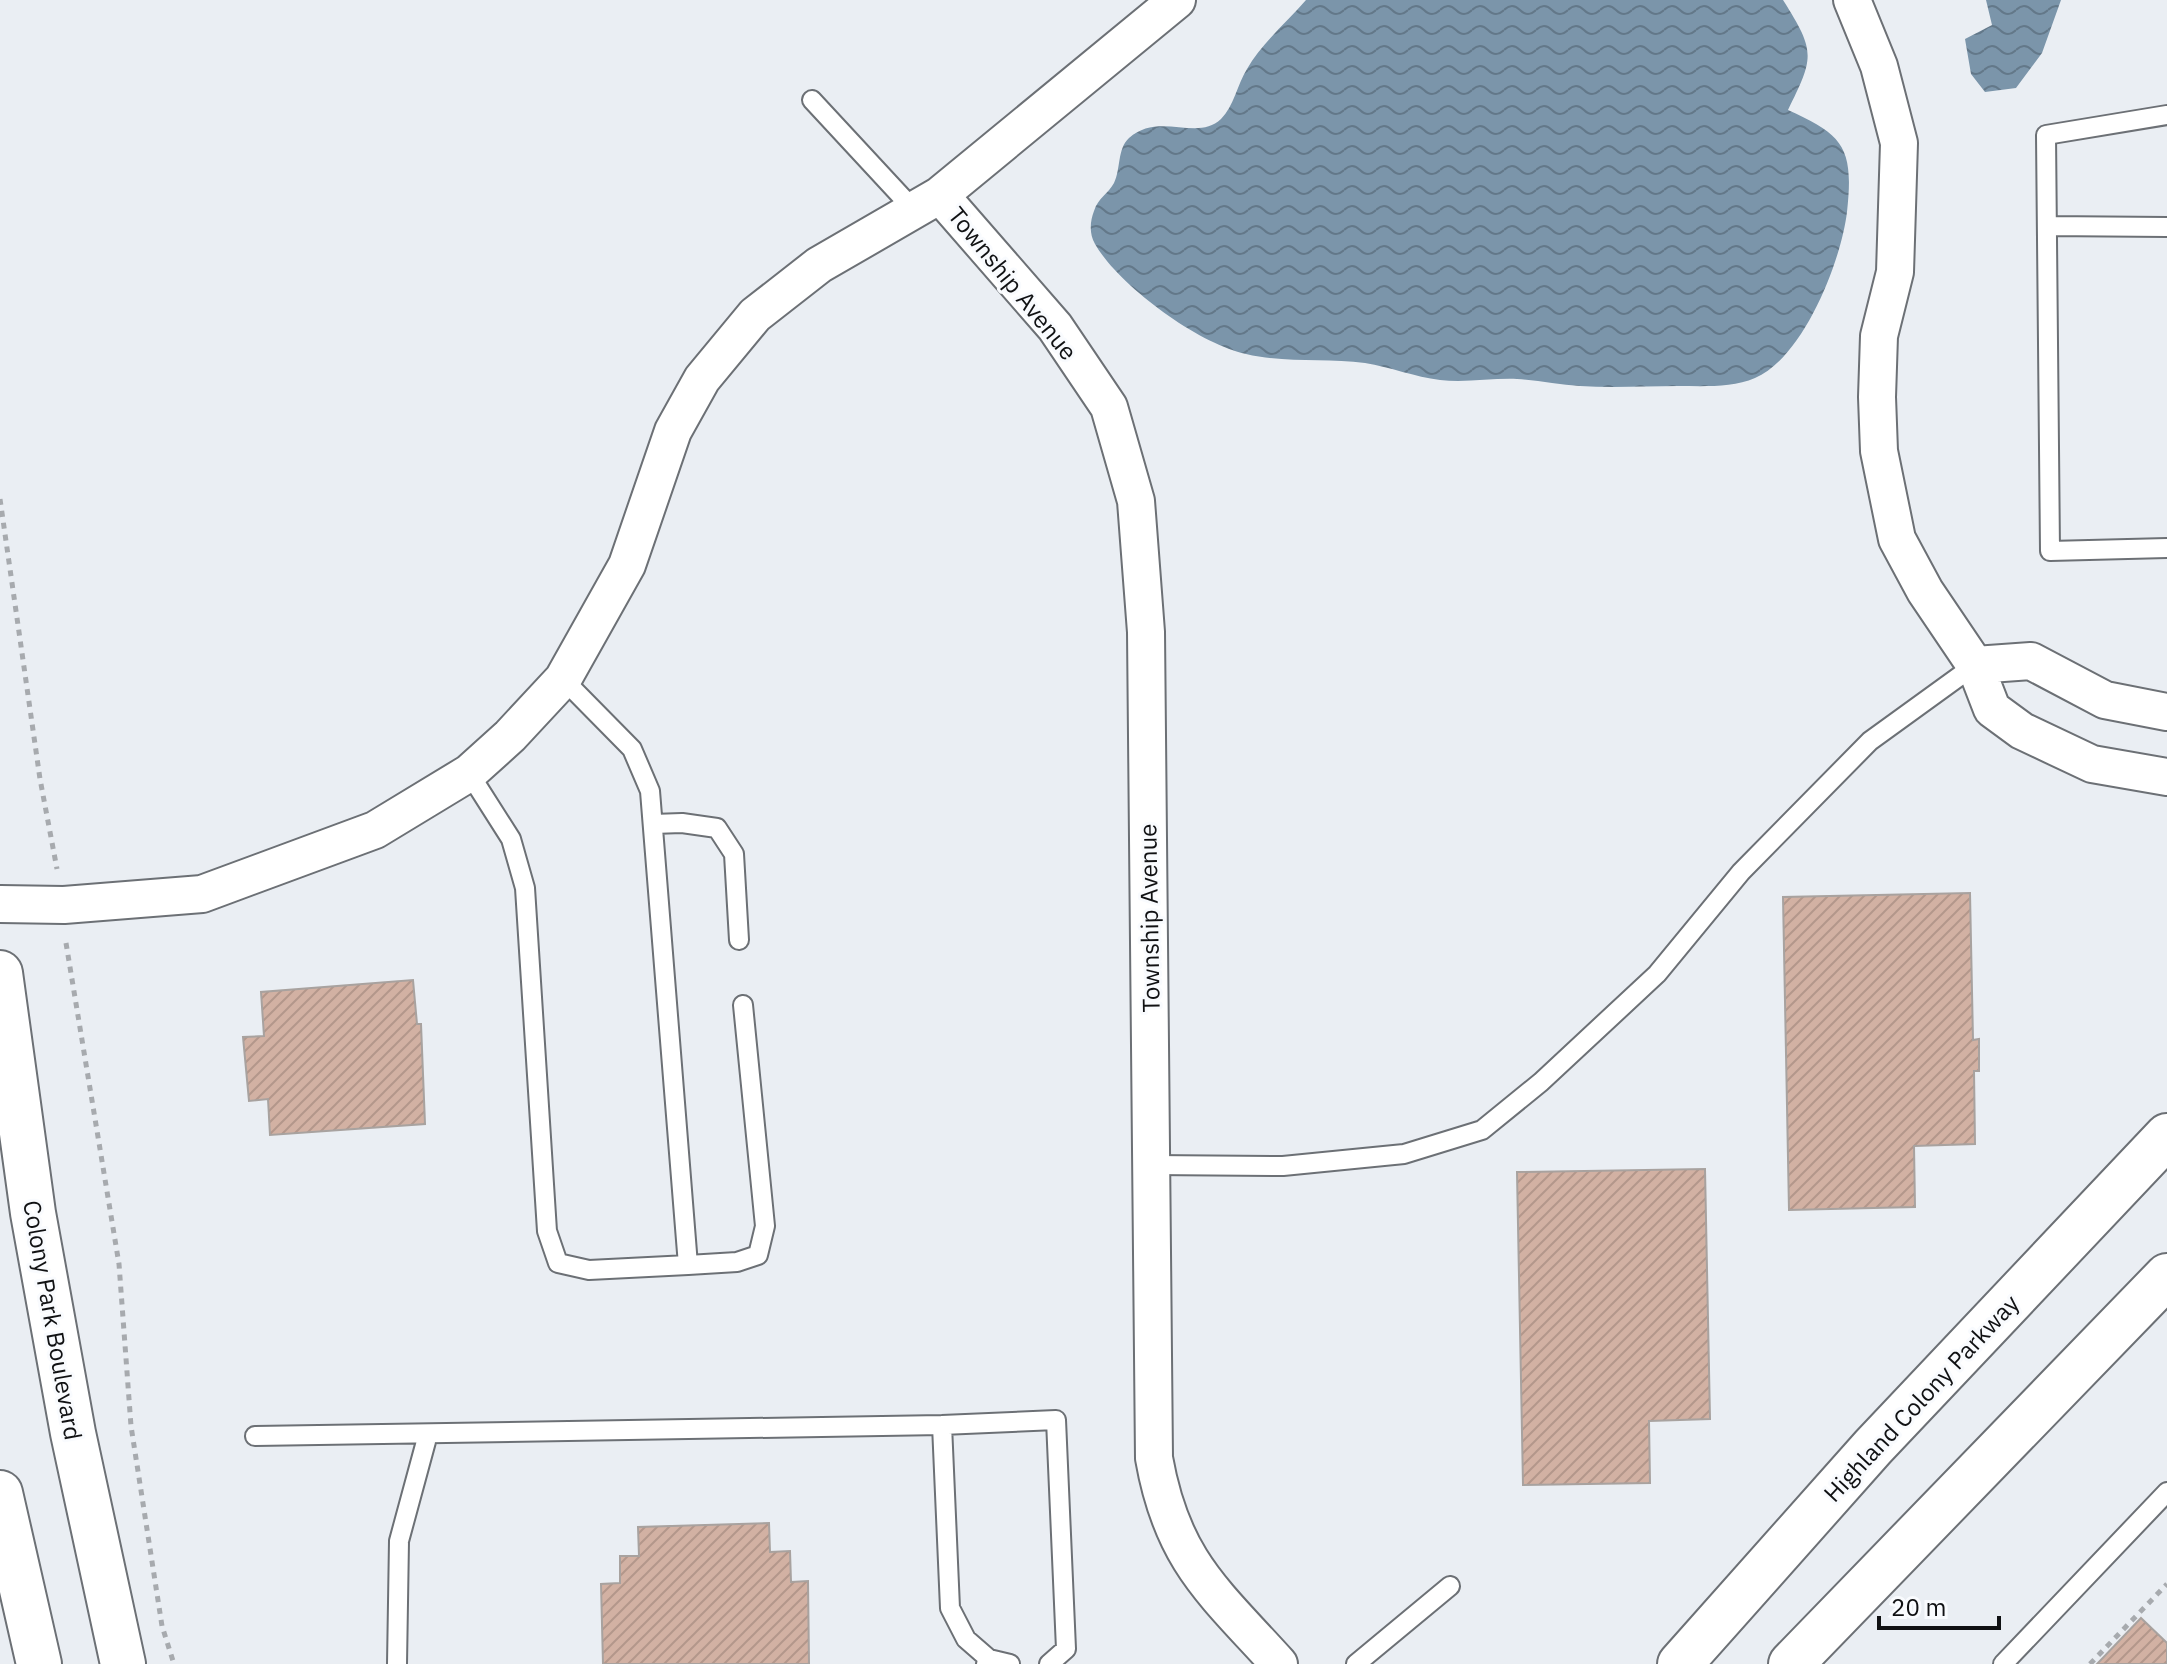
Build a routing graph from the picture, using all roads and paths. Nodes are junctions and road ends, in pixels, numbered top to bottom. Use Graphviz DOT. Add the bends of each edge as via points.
graph roads {
  1 [pos="1177,0"];
  2 [pos="1852,0"];
  3 [pos="812,100"];
  4 [pos="2167,115"];
  5 [pos="927,203"];
  6 [pos="2047,226"];
  7 [pos="2167,227"];
  8 [pos="0,499"];
  9 [pos="2167,548"];
  10 [pos="1975,665"];
  11 [pos="563,679"];
  12 [pos="2167,712"];
  13 [pos="469,773"];
  14 [pos="2167,777"];
  15 [pos="653,824"];
  16 [pos="0,904"];
  17 [pos="64,905"];
  18 [pos="739,940"];
  19 [pos="0,973"];
  20 [pos="743,1005"];
  21 [pos="2167,1136"];
  22 [pos="1152,1165"];
  23 [pos="688,1265"];
  24 [pos="2167,1276"];
  25 [pos="942,1425"];
  26 [pos="428,1434"];
  27 [pos="255,1436"];
  28 [pos="2167,1492"];
  29 [pos="0,1493"];
  30 [pos="2167,1584"];
  31 [pos="1450,1586"];
  32 [pos="38,1661"];
  33 [pos="988,1661"];
  34 [pos="123,1664"];
  35 [pos="174,1664"];
  36 [pos="397,1664"];
  37 [pos="1010,1664"];
  38 [pos="1049,1664"];
  39 [pos="1279,1664"];
  40 [pos="1356,1664"];
  41 [pos="1680,1664"];
  42 [pos="1791,1664"];
  43 [pos="2003,1664"];
  44 [pos="2090,1664"];
  1 -- 5 [label="street"];
  2 -- 10 [label="street" via="1879,66 1899,143 1895,272 1879,336 1879,451 1897,539"];
  3 -- 5 [label="lane"];
  4 -- 6 [label="lane" via="2046,135"];
  5 -- 11 [label="street" via="819,265 755,315 702,379 673,431 627,565"];
  5 -- 22 [label="street, Township Avenue" via="1055,327 1109,407 1136,501 1146,632"];
  6 -- 7 [label="lane"];
  6 -- 9 [label="lane" via="2050,551"];
  8 -- 17 [label="path" via="40,779"];
  10 -- 12 [label="street" via="2031,661 2105,700"];
  10 -- 14 [label="street" via="1992,709 2022,731 2092,764"];
  10 -- 22 [label="lane" via="1870,741 1741,872 1657,974 1482,1130 1404,1154 1283,1166"];
  11 -- 13 [label="street"];
  11 -- 15 [label="lane" via="632,749 650,791"];
  13 -- 17 [label="street" via="375,830 202,894"];
  13 -- 23 [label="lane" via="511,839 525,888 547,1231 558,1263 589,1270"];
  15 -- 18 [label="lane" via="717,828 734,854"];
  15 -- 23 [label="lane"];
  16 -- 17 [label="street"];
  17 -- 35 [label="path" via="68,972 119,1264 131,1426 162,1626"];
  19 -- 34 [label="street, Colony Park Boulevard" via="33,1213"];
  20 -- 23 [label="lane" via="765,1226 758,1255"];
  21 -- 41 [label="street, Highland Colony Parkway" via="1873,1447"];
  22 -- 39 [label="street, Township Avenue" via="1154,1458 1161,1498 1194,1570"];
  24 -- 42 [label="street"];
  25 -- 26 [label="lane"];
  25 -- 33 [label="lane" via="950,1608 966,1639"];
  25 -- 38 [label="lane" via="1056,1420 1066,1649"];
  26 -- 27 [label="lane"];
  26 -- 36 [label="lane" via="399,1541"];
  28 -- 43 [label="lane"];
  29 -- 32 [label="street"];
  30 -- 44 [label="path"];
  31 -- 40 [label="lane"];
  33 -- 37 [label="lane"];
}
